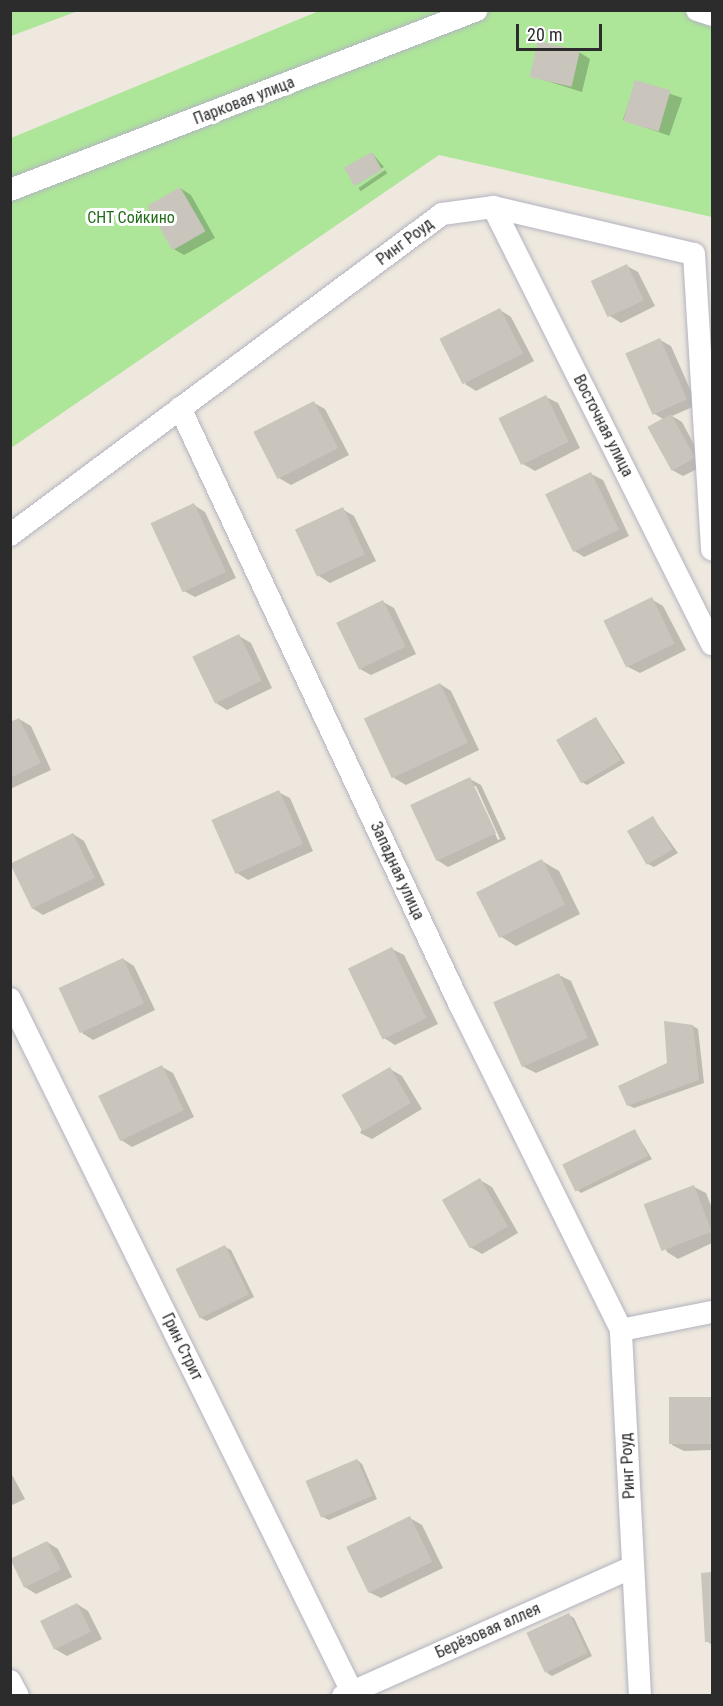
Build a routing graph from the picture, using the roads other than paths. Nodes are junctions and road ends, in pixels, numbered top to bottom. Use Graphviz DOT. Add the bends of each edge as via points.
graph roads {
  1 [pos="477,10"];
  2 [pos="697,10"];
  3 [pos="712,15"];
  4 [pos="10,190"];
  5 [pos="493,207"];
  6 [pos="180,408"];
  7 [pos="10,535"];
  8 [pos="712,549"];
  9 [pos="712,644"];
  10 [pos="10,999"];
  11 [pos="712,1312"];
  12 [pos="621,1330"];
  13 [pos="633,1567"];
  14 [pos="10,1681"];
  15 [pos="350,1694"];
  16 [pos="18,1695"];
  17 [pos="640,1695"];
  1 -- 4 [label="street, Парковая улица"];
  2 -- 3 [label="street"];
  5 -- 6 [label="street, Ринг Роуд" via="442,214"];
  5 -- 8 [label="street, Ринг Роуд" via="694,254"];
  5 -- 9 [label="street, Восточная улица"];
  6 -- 7 [label="street, Ринг Роуд"];
  6 -- 12 [label="street, Западная улица" via="454,993"];
  10 -- 15 [label="street, Грин Стрит"];
  11 -- 12 [label="street"];
  12 -- 13 [label="street, Ринг Роуд"];
  13 -- 15 [label="street, Берёзовая аллея"];
  13 -- 17 [label="street, Ринг Роуд"];
  14 -- 16 [label="street"];
}
